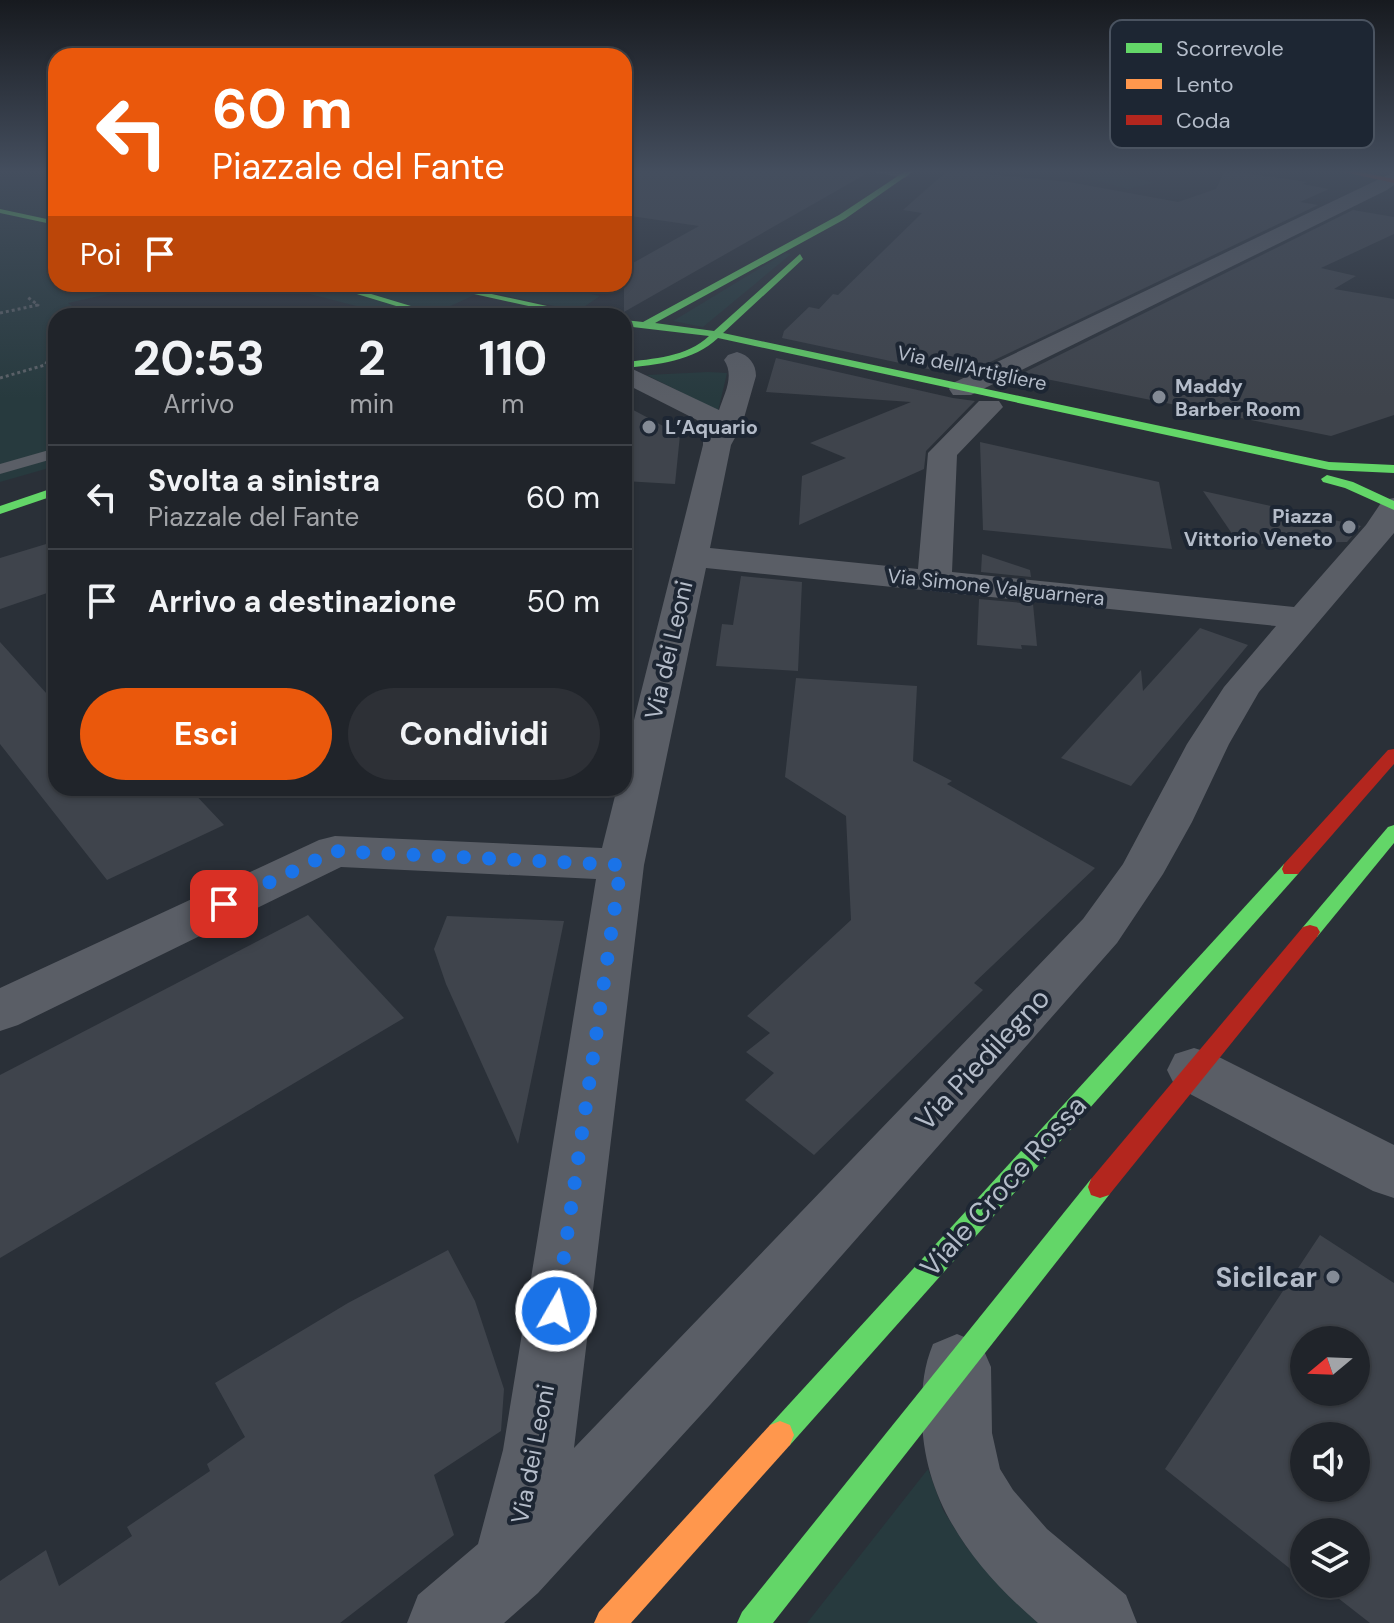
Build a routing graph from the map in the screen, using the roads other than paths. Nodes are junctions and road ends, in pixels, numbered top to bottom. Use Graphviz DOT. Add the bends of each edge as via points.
graph roads {
  1 [pos="790,246"];
  2 [pos="812,246"];
  3 [pos="1258,246"];
  4 [pos="356,292"];
  5 [pos="472,292"];
  6 [pos="411,308"];
  7 [pos="549,308"];
  8 [pos="732,322"];
  9 [pos="632,324"];
  10 [pos="648,325"];
  11 [pos="682,328"];
  12 [pos="632,330"];
  13 [pos="718,335"];
  14 [pos="776,349"];
  15 [pos="697,351"];
  16 [pos="737,360"];
  17 [pos="656,362"];
  18 [pos="632,364"];
  19 [pos="632,377"];
  20 [pos="962,389"];
  21 [pos="989,407"];
  22 [pos="717,445"];
  23 [pos="48,455"];
  24 [pos="0,469"];
  25 [pos="1394,469"];
  26 [pos="1394,483"];
  27 [pos="48,494"];
  28 [pos="48,499"];
  29 [pos="1394,506"];
  30 [pos="0,510"];
  31 [pos="691,556"];
  32 [pos="934,580"];
  33 [pos="1301,618"];
  34 [pos="1394,754"];
  35 [pos="1394,831"];
  36 [pos="621,865"];
  37 [pos="0,1011"];
  38 [pos="1194,1070"];
  39 [pos="1394,1173"];
  40 [pos="957,1367"];
  41 [pos="511,1566"];
  42 [pos="610,1622"];
  43 [pos="446,1623"];
  44 [pos="753,1623"];
  45 [pos="1098,1623"];
  1 -- 10 [label="street"];
  2 -- 8 [label="street"];
  3 -- 20 [label="street"];
  4 -- 6 [label="street"];
  5 -- 7 [label="street"];
  8 -- 13 [label="street"];
  8 -- 14 [label="street" via="743,337"];
  9 -- 10 [label="street"];
  10 -- 11 [label="street, Via dell'Artigliere"];
  10 -- 12 [label="street"];
  10 -- 15 [label="street, Via dell'Artigliere" via="644,331 652,340"];
  11 -- 13 [label="street, Via dell'Artigliere"];
  11 -- 15 [label="street" via="699,338 703,345"];
  13 -- 14 [label="street, Via dell'Artigliere"];
  13 -- 15 [label="street"];
  14 -- 20 [label="street, Via dell'Artigliere"];
  15 -- 16 [label="street, Via dell'Artigliere"];
  15 -- 17 [label="street"];
  16 -- 17 [label="street, Via dell'Artigliere"];
  16 -- 21 [label="street, Via dell'Artigliere" via="791,365"];
  16 -- 22 [label="street, Via dei Leoni" via="743,376"];
  17 -- 18 [label="street"];
  19 -- 22 [label="street" via="707,414 717,424"];
  20 -- 25 [label="street, Via dell'Artigliere" via="1329,466"];
  21 -- 29 [label="street, Via dell'Artigliere" via="1324,478"];
  21 -- 32 [label="street" via="943,453"];
  22 -- 31 [label="street, Via dei Leoni"];
  23 -- 24 [label="lane"];
  26 -- 29 [label="street"];
  27 -- 30 [label="street"];
  28 -- 30 [label="street"];
  29 -- 33 [label="street, Via Piedilegno" via="1379,531"];
  31 -- 32 [label="street, Via Simone Valguarnera"];
  31 -- 36 [label="street, Via dei Leoni"];
  32 -- 33 [label="street, Via Simone Valguarnera"];
  33 -- 41 [label="street, Via Piedilegno" via="1243,687 1140,874 1100,931"];
  34 -- 42 [label="street, Viale Croce Rossa"];
  35 -- 38 [label="street"];
  36 -- 37 [label="street" via="335,851"];
  36 -- 41 [label="street, Via dei Leoni" via="538,1450"];
  38 -- 39 [label="street"];
  38 -- 40 [label="street"];
  40 -- 44 [label="street"];
  40 -- 45 [label="street" via="964,1471 991,1522 1037,1571"];
  41 -- 43 [label="street"];
}
